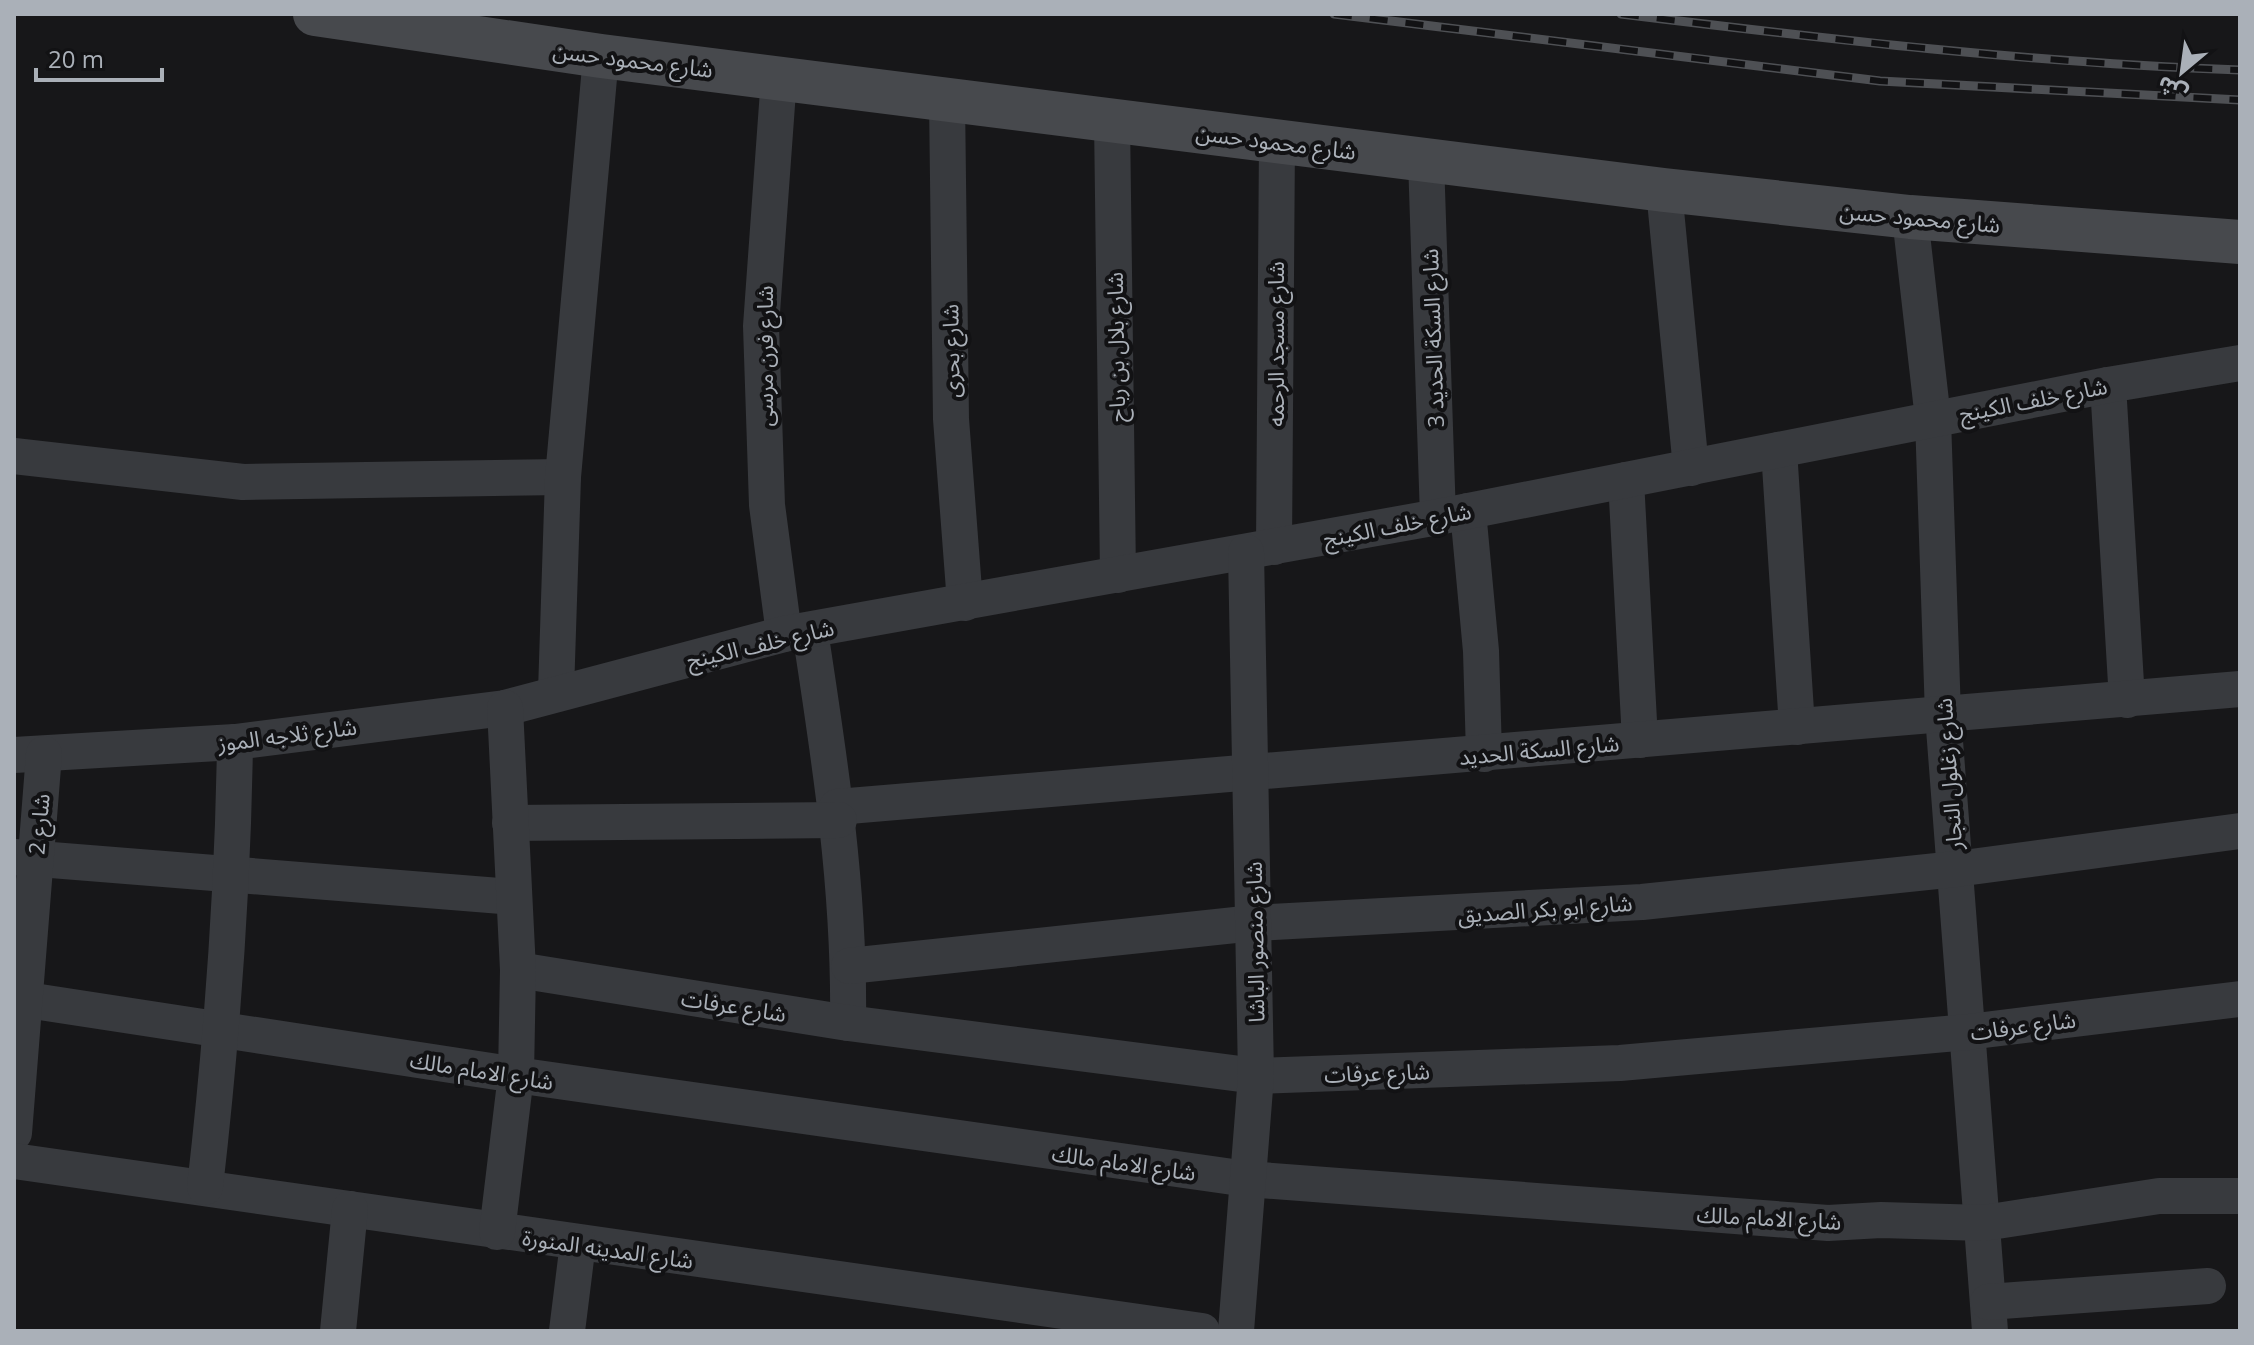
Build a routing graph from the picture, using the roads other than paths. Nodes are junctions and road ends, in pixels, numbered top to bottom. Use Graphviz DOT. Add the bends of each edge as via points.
graph roads {
  1 [pos="315,14"];
  2 [pos="601,56"];
  3 [pos="779,77"];
  4 [pos="947,99"];
  5 [pos="1112,120"];
  6 [pos="1277,140"];
  7 [pos="1426,160"];
  8 [pos="1664,190"];
  9 [pos="1910,217"];
  10 [pos="2240,242"];
  11 [pos="2240,363"];
  12 [pos="2108,385"];
  13 [pos="1933,419"];
  14 [pos="1779,450"];
  15 [pos="14,456"];
  16 [pos="1691,468"];
  17 [pos="563,477"];
  18 [pos="1626,480"];
  19 [pos="1453,514"];
  20 [pos="1260,550"];
  21 [pos="1118,575"];
  22 [pos="965,603"];
  23 [pos="797,632"];
  24 [pos="2240,689"];
  25 [pos="556,692"];
  26 [pos="2127,700"];
  27 [pos="505,708"];
  28 [pos="1943,715"];
  29 [pos="1797,727"];
  30 [pos="1640,740"];
  31 [pos="235,742"];
  32 [pos="1484,754"];
  33 [pos="29,755"];
  34 [pos="1252,773"];
  35 [pos="838,813"];
  36 [pos="510,823"];
  37 [pos="2240,831"];
  38 [pos="25,858"];
  39 [pos="1956,869"];
  40 [pos="234,873"];
  41 [pos="513,897"];
  42 [pos="1254,923"];
  43 [pos="849,966"];
  44 [pos="518,970"];
  45 [pos="19,999"];
  46 [pos="2240,999"];
  47 [pos="848,1023"];
  48 [pos="223,1030"];
  49 [pos="1968,1032"];
  50 [pos="516,1075"];
  51 [pos="1256,1076"];
  52 [pos="14,1133"];
  53 [pos="14,1161"];
  54 [pos="1247,1179"];
  55 [pos="205,1187"];
  56 [pos="2240,1196"];
  57 [pos="350,1209"];
  58 [pos="1984,1223"];
  59 [pos="497,1232"];
  60 [pos="578,1243"];
  61 [pos="2208,1286"];
  62 [pos="1989,1316"];
  63 [pos="338,1331"];
  64 [pos="567,1331"];
  65 [pos="1202,1331"];
  66 [pos="1236,1331"];
  1 -- 2 [label="street, شارع محمود حسن"];
  2 -- 3 [label="street, شارع محمود حسن"];
  2 -- 17 [label="street"];
  3 -- 4 [label="street, شارع محمود حسن"];
  3 -- 23 [label="street, شارع فرن مرسى" via="761,326 767,505"];
  4 -- 5 [label="street, شارع محمود حسن"];
  4 -- 22 [label="street, شارع بحرى" via="951,419"];
  5 -- 6 [label="street, شارع محمود حسن"];
  5 -- 21 [label="street, شارع بلال بن رباح"];
  6 -- 7 [label="street, شارع محمود حسن"];
  6 -- 20 [label="street, شارع مسجد الرحمه"];
  7 -- 8 [label="street, شارع محمود حسن"];
  7 -- 19 [label="street, شارع السكة الحديد 3"];
  8 -- 9 [label="street, شارع محمود حسن"];
  8 -- 16 [label="street"];
  9 -- 10 [label="street, شارع محمود حسن"];
  9 -- 13 [label="street, شارع زغلول النجار"];
  11 -- 12 [label="street, شارع خلف الكينج"];
  12 -- 13 [label="street, شارع خلف الكينج"];
  12 -- 26 [label="street"];
  13 -- 14 [label="street, شارع خلف الكينج"];
  13 -- 28 [label="street, شارع زغلول النجار"];
  14 -- 16 [label="street, شارع خلف الكينج"];
  14 -- 29 [label="street"];
  15 -- 17 [label="street" via="243,482"];
  16 -- 18 [label="street, شارع خلف الكينج"];
  17 -- 25 [label="street"];
  18 -- 19 [label="street, شارع خلف الكينج"];
  18 -- 30 [label="street"];
  19 -- 20 [label="street, شارع خلف الكينج"];
  19 -- 32 [label="street, شارع السكة الحديد 3" via="1481,651"];
  20 -- 21 [label="street, شارع خلف الكينج"];
  20 -- 34 [label="street, شارع منصور الباشا"];
  21 -- 22 [label="street, شارع خلف الكينج"];
  22 -- 23 [label="street, شارع خلف الكينج"];
  23 -- 25 [label="street, شارع خلف الكينج"];
  23 -- 35 [label="street, شارع فرن مرسى"];
  24 -- 26 [label="street, شارع السكة الحديد"];
  25 -- 27 [label="street, شارع ثلاجه الموز"];
  26 -- 28 [label="street, شارع السكة الحديد"];
  27 -- 31 [label="street, شارع ثلاجه الموز"];
  27 -- 36 [label="street"];
  28 -- 29 [label="street, شارع السكة الحديد"];
  28 -- 39 [label="street, شارع زغلول النجار"];
  29 -- 30 [label="street, شارع السكة الحديد"];
  30 -- 32 [label="street, شارع السكة الحديد"];
  31 -- 33 [label="street, شارع ثلاجه الموز"];
  31 -- 40 [label="street"];
  32 -- 34 [label="street, شارع السكة الحديد"];
  33 -- 38 [label="street, شارع 2"];
  34 -- 35 [label="street, شارع السكة الحديد"];
  34 -- 42 [label="street, شارع منصور الباشا"];
  35 -- 36 [label="street, شارع السكة الحديد"];
  35 -- 43 [label="street, شارع فرن مرسى"];
  36 -- 41 [label="street"];
  37 -- 39 [label="street, شارع ابو بكر الصديق"];
  38 -- 40 [label="street"];
  38 -- 45 [label="street, شارع 2"];
  39 -- 42 [label="street, شارع ابو بكر الصديق" via="1558,909"];
  39 -- 49 [label="street, شارع زغلول النجار"];
  40 -- 41 [label="street"];
  40 -- 48 [label="street"];
  41 -- 44 [label="street"];
  42 -- 43 [label="street, شارع ابو بكر الصديق"];
  42 -- 51 [label="street, شارع منصور الباشا"];
  43 -- 47 [label="street, شارع فرن مرسى"];
  44 -- 47 [label="street, شارع عرفات"];
  44 -- 50 [label="street"];
  45 -- 48 [label="street, شارع الامام مالك"];
  45 -- 52 [label="street, شارع 2"];
  46 -- 49 [label="street, شارع عرفات"];
  47 -- 51 [label="street, شارع عرفات"];
  48 -- 50 [label="street, شارع الامام مالك"];
  48 -- 55 [label="street"];
  49 -- 51 [label="street, شارع عرفات" via="1620,1063"];
  49 -- 58 [label="street, شارع زغلول النجار"];
  50 -- 54 [label="street, شارع الامام مالك"];
  50 -- 59 [label="street"];
  51 -- 54 [label="street, شارع منصور الباشا"];
  53 -- 55 [label="street, شارع المدينه المنورة"];
  54 -- 58 [label="street, شارع الامام مالك" via="1828,1223"];
  54 -- 66 [label="street, شارع منصور الباشا"];
  55 -- 57 [label="street, شارع المدينه المنورة"];
  56 -- 58 [label="street, شارع الامام مالك" via="2159,1196"];
  57 -- 59 [label="street, شارع المدينه المنورة"];
  57 -- 63 [label="street"];
  58 -- 62 [label="street, شارع زغلول النجار"];
  59 -- 60 [label="street, شارع المدينه المنورة"];
  60 -- 64 [label="street"];
  60 -- 65 [label="street, شارع المدينه المنورة"];
  61 -- 62 [label="street"];
}
